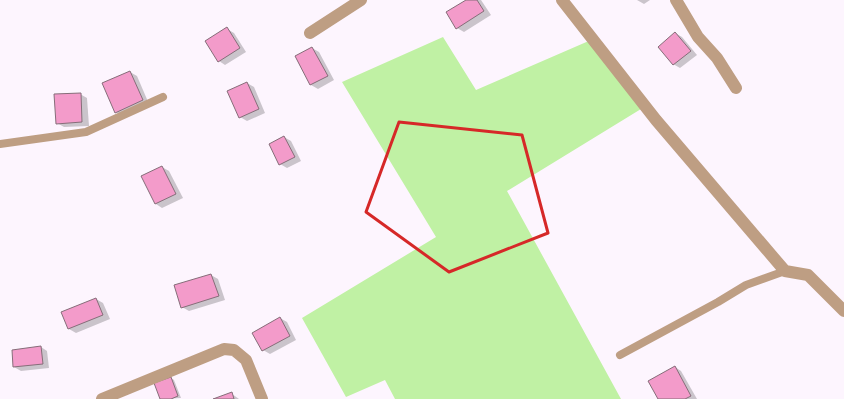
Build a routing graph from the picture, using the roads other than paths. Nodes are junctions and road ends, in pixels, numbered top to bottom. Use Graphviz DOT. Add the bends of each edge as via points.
graph roads {
  1 [pos="361,0"];
  2 [pos="562,0"];
  3 [pos="676,0"];
  4 [pos="310,33"];
  5 [pos="736,88"];
  6 [pos="163,97"];
  7 [pos="0,144"];
  8 [pos="785,271"];
  9 [pos="844,311"];
  10 [pos="620,355"];
  11 [pos="102,399"];
  12 [pos="262,399"];
  1 -- 4 [label="street"];
  2 -- 8 [label="street" via="656,120"];
  3 -- 5 [label="street" via="698,37 717,58"];
  6 -- 7 [label="lane" via="86,132"];
  8 -- 9 [label="street" via="808,275"];
  8 -- 10 [label="lane" via="746,285"];
  11 -- 12 [label="street" via="224,349 234,350 246,360"];
}
